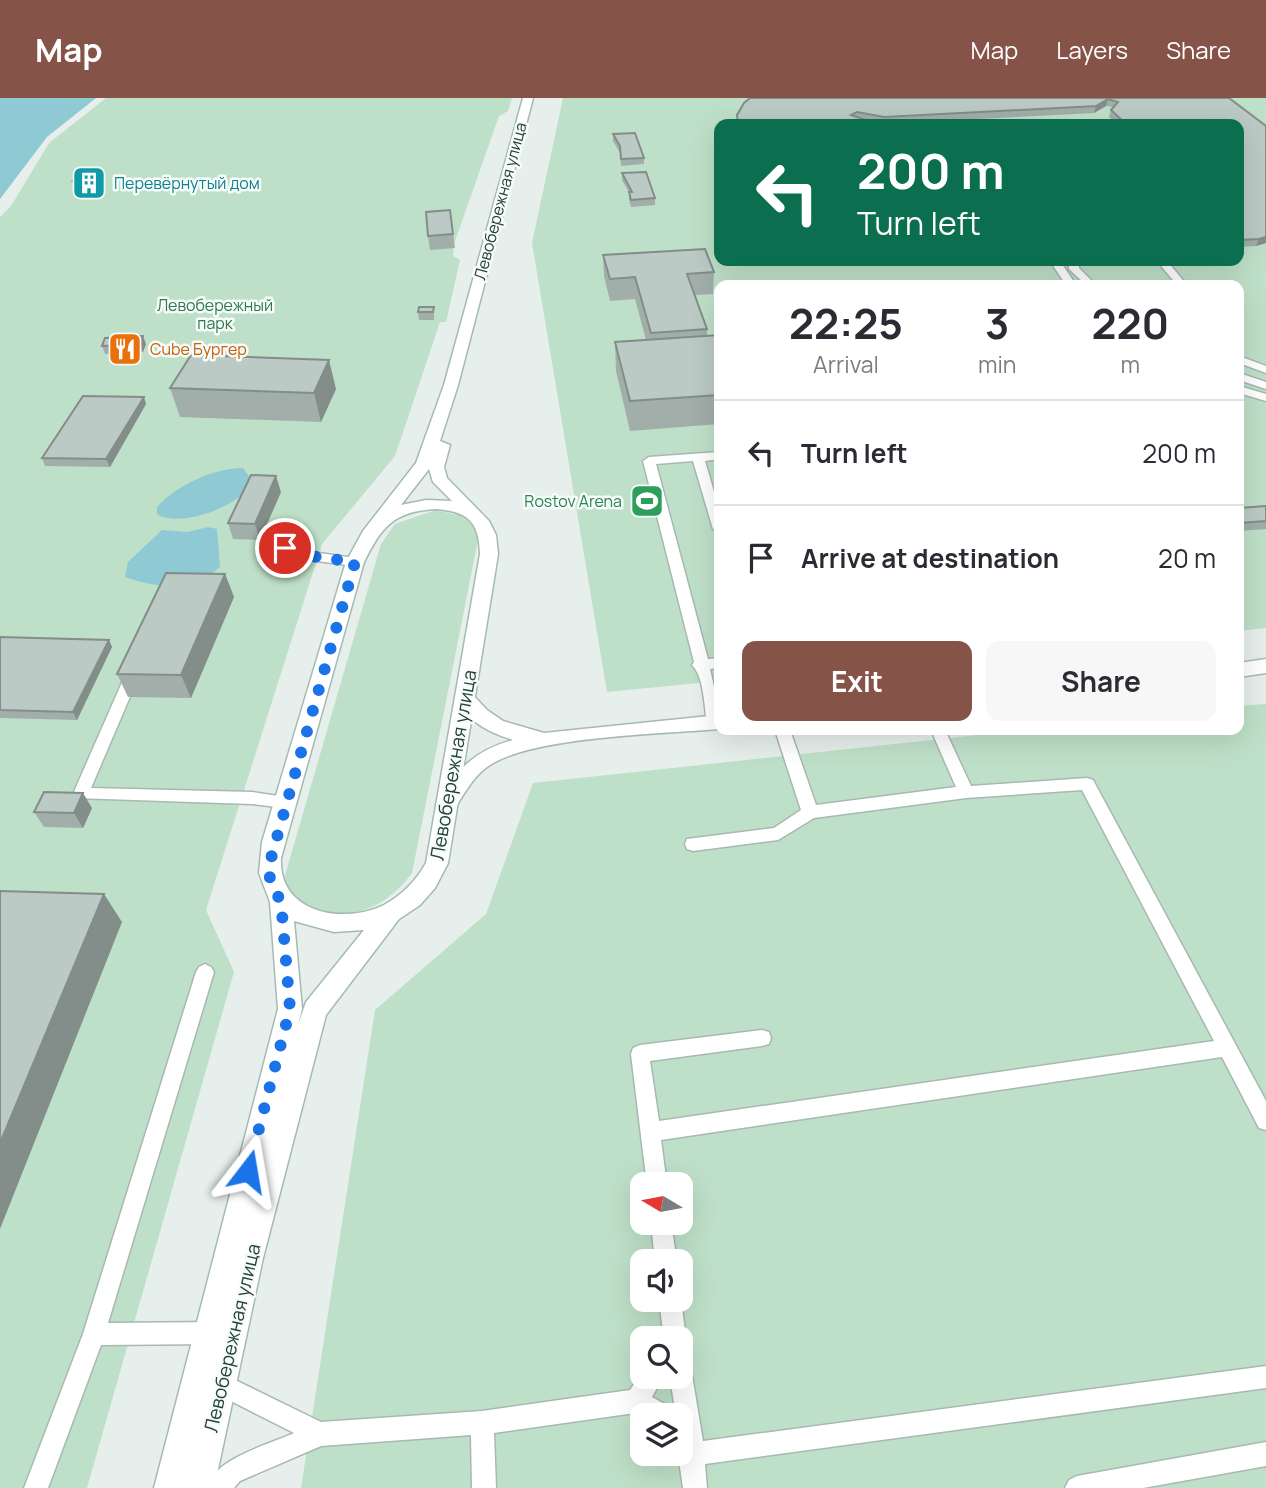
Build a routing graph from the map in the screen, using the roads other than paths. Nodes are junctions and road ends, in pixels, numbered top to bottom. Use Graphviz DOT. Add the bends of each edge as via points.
graph roads {
  1 [pos="528,98"];
  2 [pos="1074,266"];
  3 [pos="1166,266"];
  4 [pos="1086,280"];
  5 [pos="1178,280"];
  6 [pos="1244,361"];
  7 [pos="1266,370"];
  8 [pos="1244,378"];
  9 [pos="451,385"];
  10 [pos="1266,386"];
  11 [pos="1244,390"];
  12 [pos="1266,398"];
  13 [pos="714,456"];
  14 [pos="698,457"];
  15 [pos="714,512"];
  16 [pos="474,514"];
  17 [pos="382,520"];
  18 [pos="285,548"];
  19 [pos="355,562"];
  20 [pos="139,658"];
  21 [pos="714,663"];
  22 [pos="699,664"];
  23 [pos="1266,667"];
  24 [pos="1244,669"];
  25 [pos="465,699"];
  26 [pos="714,713"];
  27 [pos="714,722"];
  28 [pos="784,735"];
  29 [pos="940,735"];
  30 [pos="556,738"];
  31 [pos="966,792"];
  32 [pos="285,802"];
  33 [pos="446,804"];
  34 [pos="810,812"];
  35 [pos="693,844"];
  36 [pos="281,901"];
  37 [pos="391,912"];
  38 [pos="205,972"];
  39 [pos="762,1038"];
  40 [pos="1228,1048"];
  41 [pos="1266,1121"];
  42 [pos="650,1132"];
  43 [pos="655,1172"];
  44 [pos="94,1334"];
  45 [pos="220,1334"];
  46 [pos="1266,1377"];
  47 [pos="221,1384"];
  48 [pos="644,1389"];
  49 [pos="636,1401"];
  50 [pos="640,1403"];
  51 [pos="482,1423"];
  52 [pos="320,1434"];
  53 [pos="693,1454"];
  54 [pos="1266,1454"];
  55 [pos="692,1466"];
  56 [pos="36,1488"];
  57 [pos="170,1488"];
  58 [pos="198,1488"];
  59 [pos="217,1488"];
  60 [pos="484,1488"];
  61 [pos="695,1488"];
  62 [pos="1077,1488"];
  1 -- 9 [label="main road, Левобережная улица"];
  2 -- 4 [label="lane"];
  3 -- 5 [label="lane"];
  6 -- 7 [label="lane"];
  8 -- 10 [label="lane"];
  9 -- 16 [label="main road, Левобережная улица" via="436,467 448,491"];
  9 -- 17 [label="main road, Левобережная улица" via="424,464"];
  11 -- 12 [label="lane"];
  13 -- 14 [label="lane"];
  14 -- 15 [label="lane"];
  14 -- 22 [label="lane" via="649,461"];
  16 -- 17 [label="main road" via="450,505 420,505"];
  16 -- 25 [label="main road, Левобережная улица" via="488,535 489,554"];
  17 -- 19 [label="main road, Левобережная улица"];
  18 -- 19 [label="lane" via="302,555"];
  19 -- 32 [label="main road, Левобережная улица"];
  20 -- 32 [label="lane" via="81,793"];
  21 -- 22 [label="lane"];
  22 -- 26 [label="lane"];
  23 -- 24 [label="main road"];
  25 -- 30 [label="main road" via="489,724 509,734"];
  25 -- 33 [label="main road, Левобережная улица"];
  27 -- 30 [label="main road"];
  28 -- 34 [label="lane"];
  29 -- 31 [label="lane"];
  30 -- 33 [label="main road" via="501,751 481,761"];
  31 -- 34 [label="lane"];
  31 -- 40 [label="lane" via="1087,784"];
  32 -- 36 [label="main road, Левобережная улица" via="268,869"];
  33 -- 37 [label="main road, Левобережная улица" via="437,863 412,898"];
  34 -- 35 [label="lane" via="778,834"];
  36 -- 37 [label="main road" via="292,911 322,922 357,923"];
  36 -- 45 [label="main road, Левобережная улица" via="290,1009"];
  37 -- 45 [label="main road, Левобережная улица" via="315,1010"];
  38 -- 44 [label="lane"];
  39 -- 42 [label="lane" via="640,1054"];
  40 -- 41 [label="lane"];
  40 -- 42 [label="lane"];
  42 -- 43 [label="lane"];
  44 -- 45 [label="lane"];
  44 -- 56 [label="lane"];
  45 -- 47 [label="main road, Левобережная улица"];
  45 -- 57 [label="main road, Левобережная улица"];
  46 -- 53 [label="lane"];
  47 -- 52 [label="lane"];
  47 -- 58 [label="main road, Левобережная улица"];
  48 -- 49 [label="lane"];
  49 -- 50 [label="lane"];
  49 -- 51 [label="lane"];
  51 -- 52 [label="lane"];
  51 -- 60 [label="lane"];
  52 -- 59 [label="lane" via="232,1473"];
  54 -- 62 [label="lane"];
  55 -- 61 [label="lane"];
}
